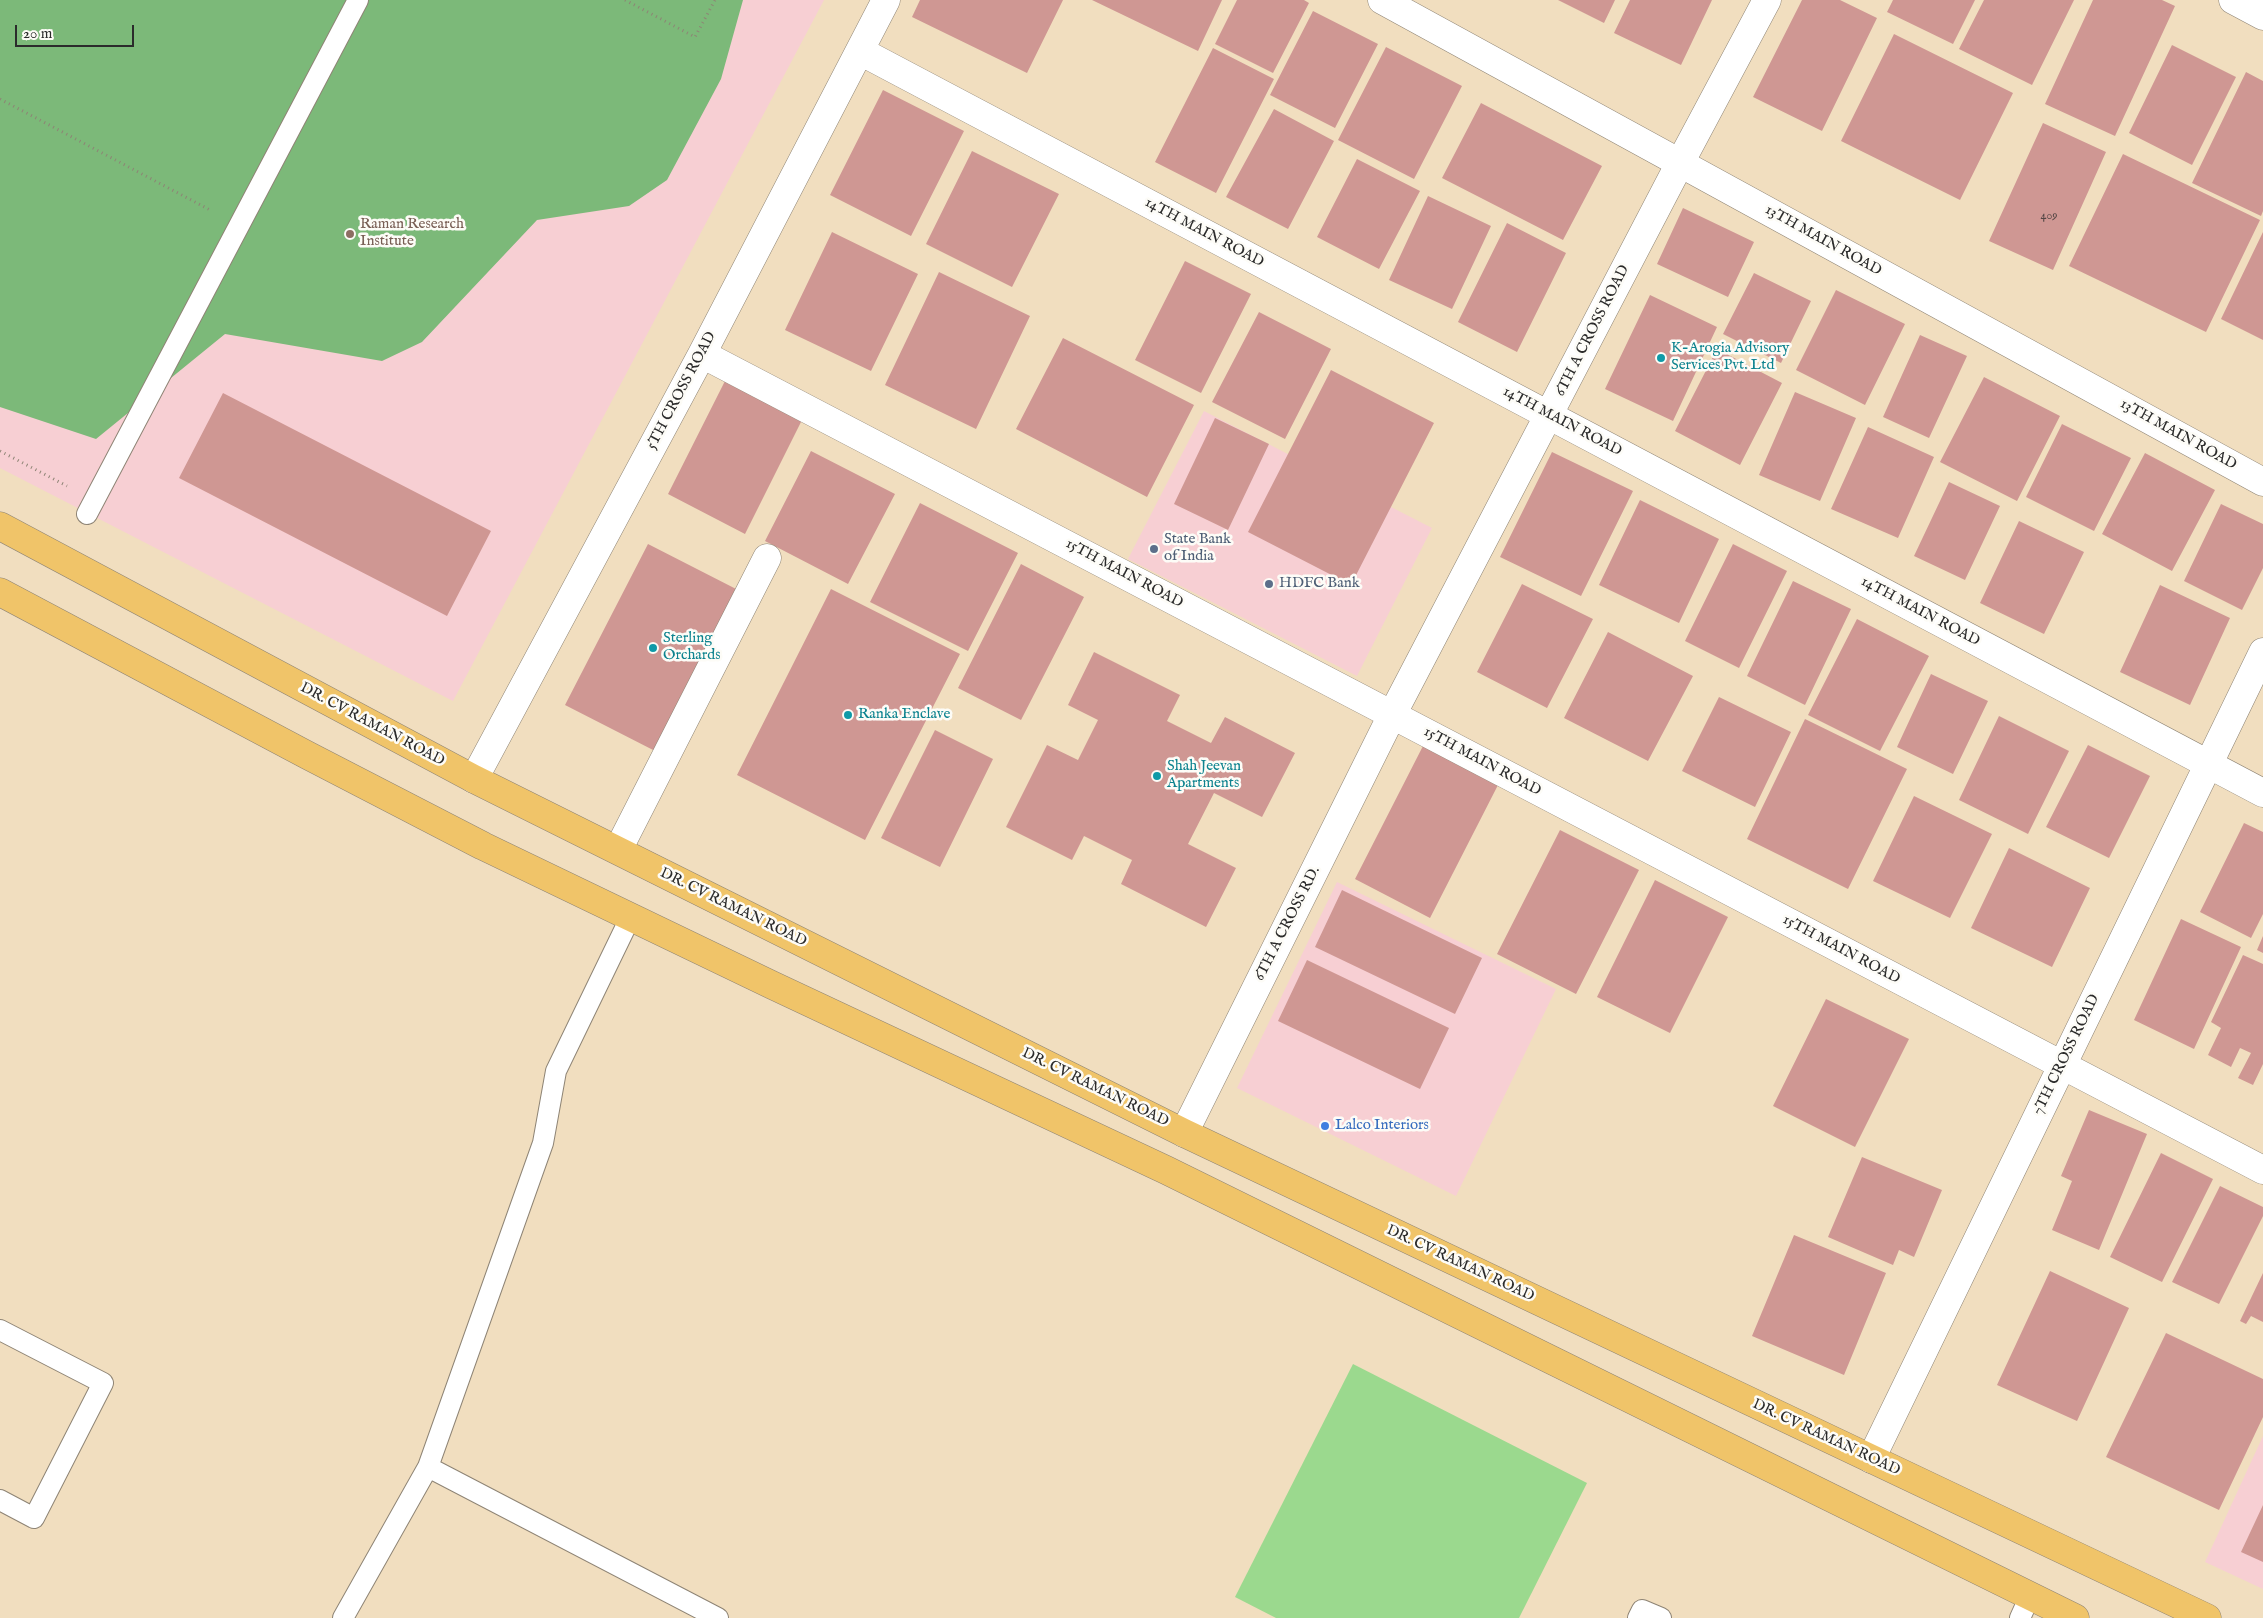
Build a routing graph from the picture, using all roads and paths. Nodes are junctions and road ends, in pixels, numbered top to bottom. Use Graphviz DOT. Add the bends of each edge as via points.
graph roads {
  1 [pos="358,0"];
  2 [pos="625,0"];
  3 [pos="715,0"];
  4 [pos="886,0"];
  5 [pos="1382,0"];
  6 [pos="1767,0"];
  7 [pos="2233,0"];
  8 [pos="2263,16"];
  9 [pos="860,51"];
  10 [pos="0,99"];
  11 [pos="1680,162"];
  12 [pos="239,225"];
  13 [pos="702,354"];
  14 [pos="1550,416"];
  15 [pos="0,451"];
  16 [pos="2263,482"];
  17 [pos="91,507"];
  18 [pos="0,526"];
  19 [pos="766,558"];
  20 [pos="0,592"];
  21 [pos="2263,652"];
  22 [pos="1392,715"];
  23 [pos="2208,764"];
  24 [pos="474,779"];
  25 [pos="2263,794"];
  26 [pos="618,850"];
  27 [pos="631,916"];
  28 [pos="2062,1065"];
  29 [pos="1184,1133"];
  30 [pos="2263,1170"];
  31 [pos="0,1330"];
  32 [pos="1871,1459"];
  33 [pos="428,1468"];
  34 [pos="0,1500"];
  35 [pos="2025,1607"];
  36 [pos="343,1618"];
  37 [pos="718,1618"];
  38 [pos="1638,1618"];
  39 [pos="1661,1618"];
  40 [pos="2075,1618"];
  41 [pos="2207,1618"];
  1 -- 12 [label="lane"];
  2 -- 3 [label="path" via="695,37"];
  4 -- 9 [label="street, 5TH CROSS ROAD"];
  5 -- 11 [label="street, 13TH MAIN ROAD"];
  6 -- 11 [label="street, 6TH A CROSS ROAD"];
  7 -- 8 [label="street"];
  9 -- 13 [label="street, 5TH CROSS ROAD"];
  9 -- 14 [label="street, 14TH MAIN ROAD"];
  10 -- 12 [label="path"];
  11 -- 14 [label="street, 6TH A CROSS ROAD"];
  11 -- 16 [label="street, 13TH MAIN ROAD"];
  12 -- 17 [label="lane"];
  13 -- 22 [label="street, 15TH MAIN ROAD"];
  13 -- 24 [label="street, 5TH CROSS ROAD"];
  14 -- 22 [label="street, 6TH A CROSS ROAD"];
  14 -- 23 [label="street, 14TH MAIN ROAD"];
  15 -- 17 [label="path"];
  18 -- 24 [label="highway, DR. CV RAMAN ROAD"];
  19 -- 26 [label="street"];
  20 -- 27 [label="highway" via="448,828"];
  21 -- 23 [label="street, 7TH CROSS ROAD"];
  22 -- 28 [label="street, 15TH MAIN ROAD"];
  22 -- 29 [label="street, 6TH A CROSS RD."];
  23 -- 25 [label="street, 14TH MAIN ROAD"];
  23 -- 28 [label="street, 7TH CROSS ROAD"];
  24 -- 26 [label="highway, DR. CV RAMAN ROAD"];
  26 -- 29 [label="highway, DR. CV RAMAN ROAD"];
  27 -- 33 [label="lane" via="556,1071 543,1143"];
  27 -- 35 [label="highway" via="1175,1174"];
  28 -- 30 [label="street, 15TH MAIN ROAD"];
  28 -- 32 [label="street, 7TH CROSS ROAD"];
  29 -- 32 [label="highway, DR. CV RAMAN ROAD"];
  31 -- 34 [label="lane" via="104,1383 34,1518"];
  32 -- 41 [label="highway, DR. CV RAMAN ROAD"];
  33 -- 36 [label="lane"];
  33 -- 37 [label="lane"];
  35 -- 40 [label="highway"];
  38 -- 39 [label="lane" via="1642,1610"];
}
